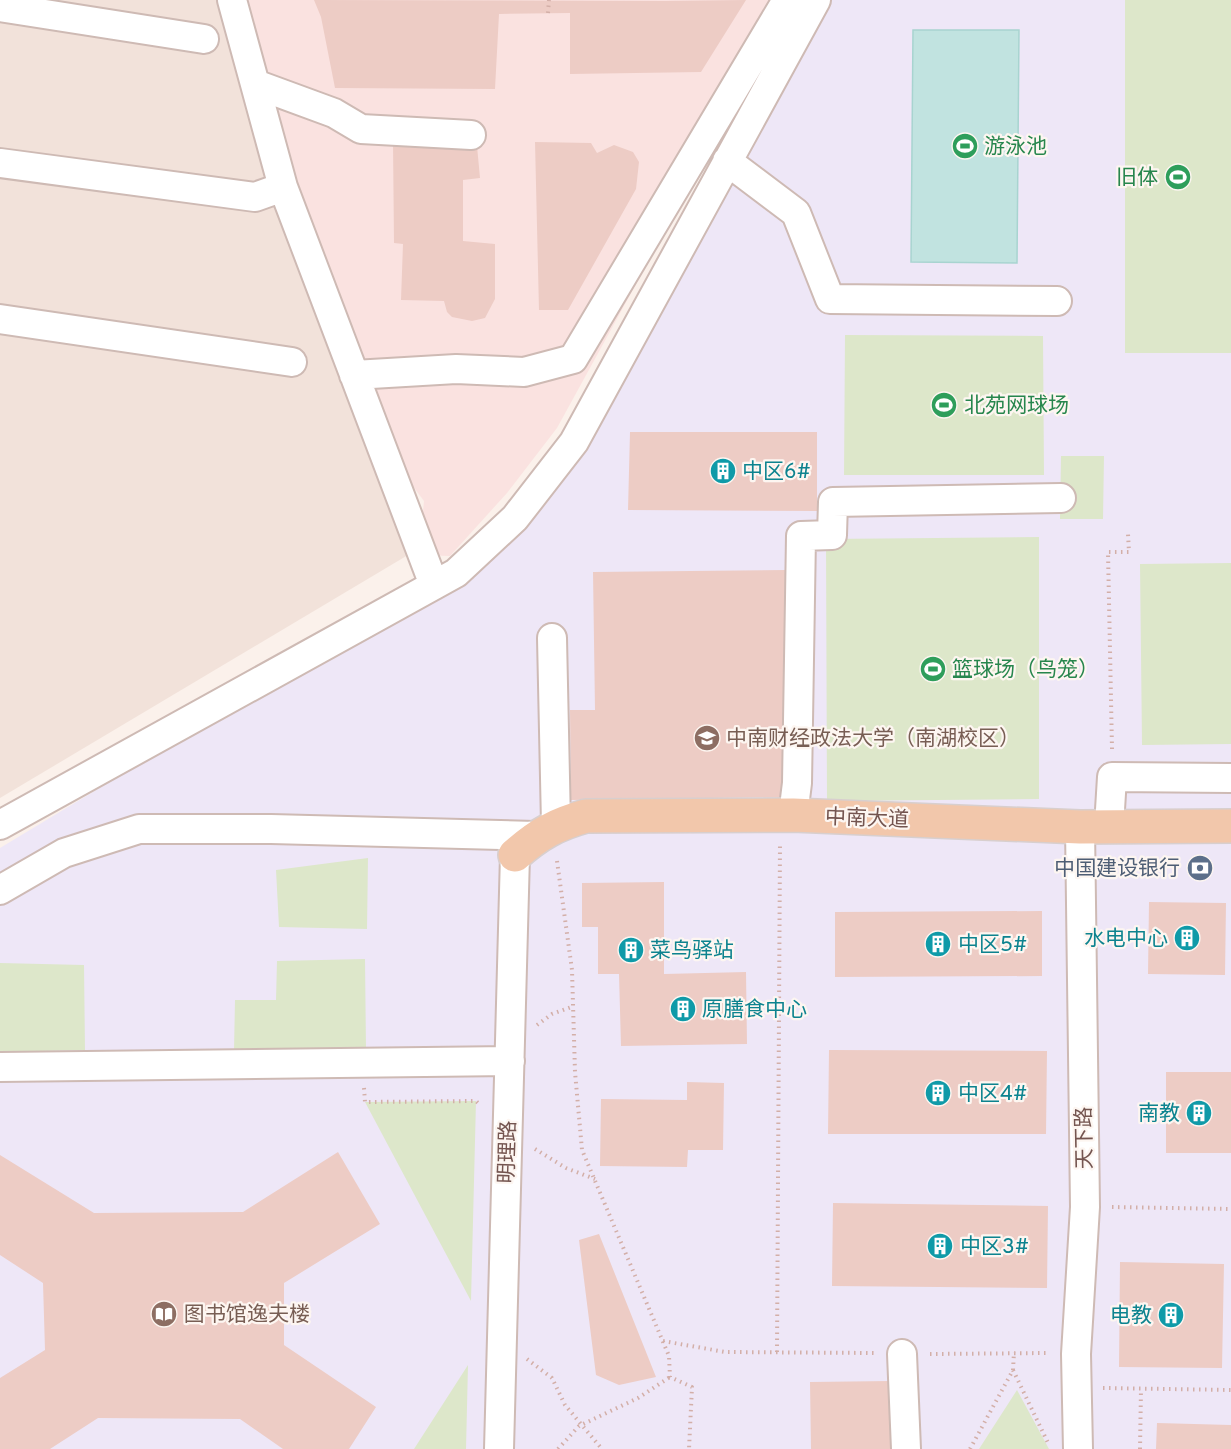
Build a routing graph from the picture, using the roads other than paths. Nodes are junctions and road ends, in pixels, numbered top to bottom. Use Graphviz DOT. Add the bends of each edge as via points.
graph roads {
  1 [pos="232,0"];
  2 [pos="787,0"];
  3 [pos="816,0"];
  4 [pos="0,7"];
  5 [pos="204,39"];
  6 [pos="255,84"];
  7 [pos="471,135"];
  8 [pos="727,161"];
  9 [pos="0,163"];
  10 [pos="283,187"];
  11 [pos="1057,301"];
  12 [pos="0,320"];
  13 [pos="292,362"];
  14 [pos="354,375"];
  15 [pos="1061,498"];
  16 [pos="434,585"];
  17 [pos="552,638"];
  18 [pos="1231,778"];
  19 [pos="787,815"];
  20 [pos="0,825"];
  21 [pos="1094,826"];
  22 [pos="1231,826"];
  23 [pos="536,839"];
  24 [pos="0,890"];
  25 [pos="510,1061"];
  26 [pos="0,1067"];
  27 [pos="902,1354"];
  28 [pos="499,1449"];
  29 [pos="906,1449"];
  30 [pos="1078,1449"];
  1 -- 6 [label="street"];
  2 -- 14 [label="street" via="573,359 524,372 456,369"];
  3 -- 8 [label="street"];
  4 -- 5 [label="street"];
  6 -- 7 [label="street" via="334,113 361,129"];
  6 -- 10 [label="street"];
  8 -- 11 [label="street" via="796,213 830,298"];
  8 -- 16 [label="street" via="574,442 515,518 456,573"];
  9 -- 10 [label="street" via="255,197"];
  10 -- 14 [label="street"];
  12 -- 13 [label="street"];
  14 -- 16 [label="street"];
  15 -- 19 [label="street" via="833,502 832,535 801,536 797,783"];
  16 -- 20 [label="street"];
  17 -- 23 [label="street, 明理路"];
  18 -- 21 [label="street, 天下路" via="1112,777"];
  19 -- 21 [label="main road, 中南大道"];
  19 -- 23 [label="main road, 中南大道" via="586,816"];
  21 -- 22 [label="main road, 中南大道"];
  21 -- 30 [label="street, 天下路" via="1085,1207 1076,1354"];
  23 -- 24 [label="street" via="271,829 139,829 64,854"];
  23 -- 25 [label="street, 明理路"];
  25 -- 26 [label="street"];
  25 -- 28 [label="street, 明理路"];
  27 -- 29 [label="street"];
}
